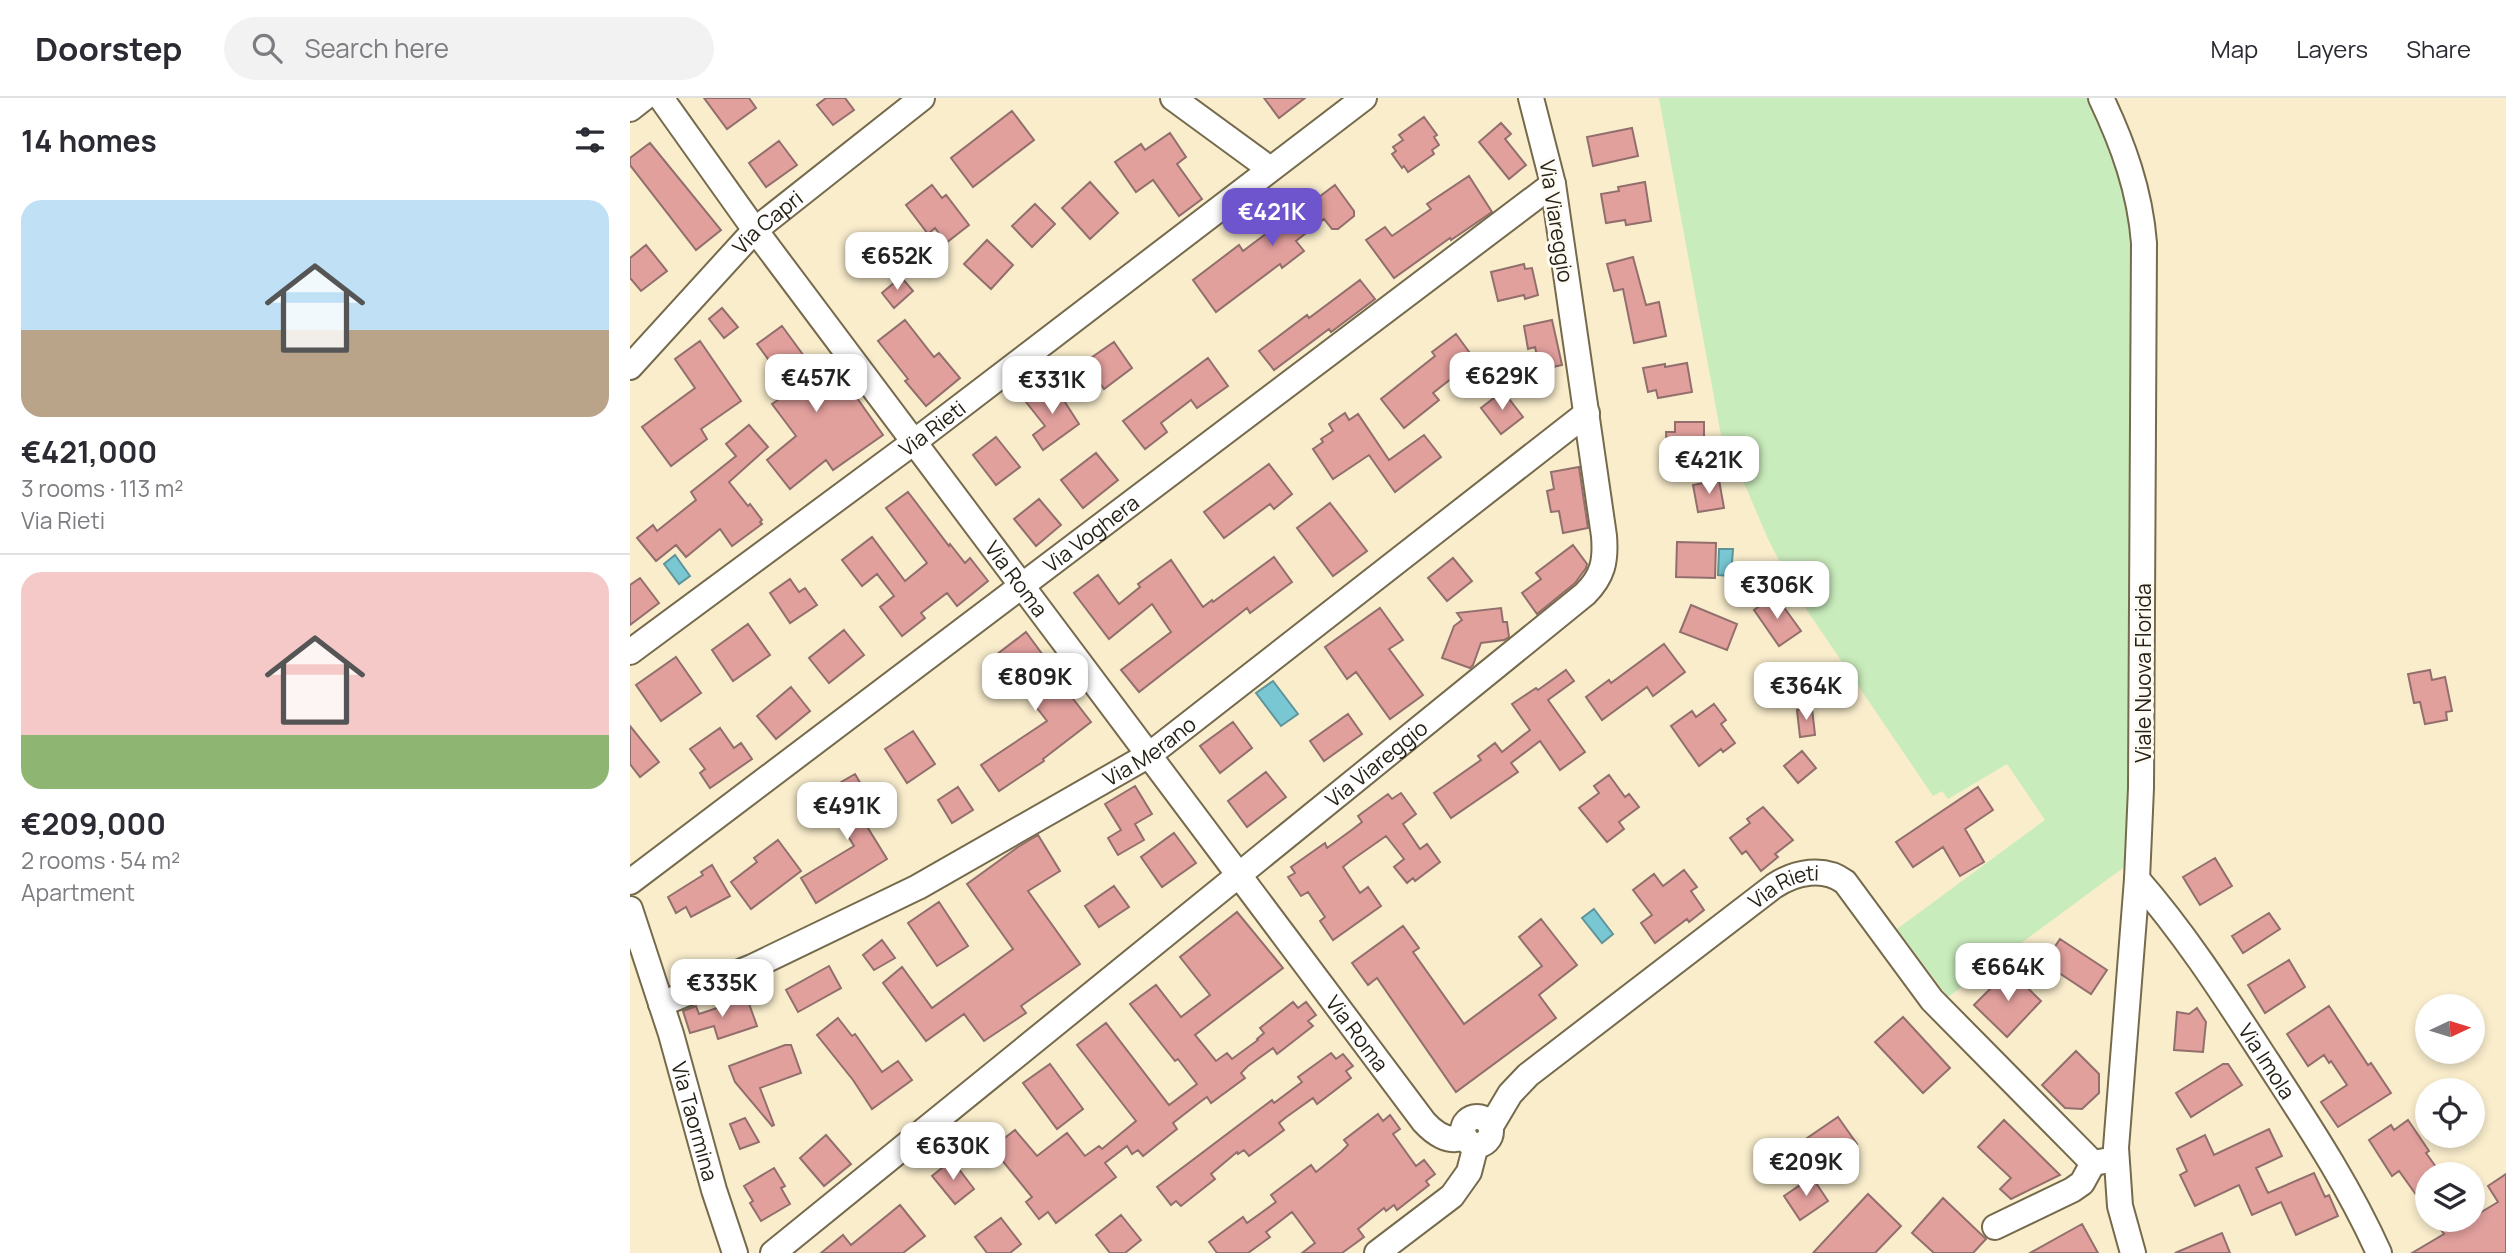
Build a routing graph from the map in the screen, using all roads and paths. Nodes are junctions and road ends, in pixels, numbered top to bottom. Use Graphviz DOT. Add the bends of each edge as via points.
graph roads {
  1 [pos="644,98"];
  2 [pos="661,98"];
  3 [pos="922,98"];
  4 [pos="1173,98"];
  5 [pos="1364,98"];
  6 [pos="1531,98"];
  7 [pos="2101,98"];
  8 [pos="2119,98"];
  9 [pos="630,109"];
  10 [pos="1270,169"];
  11 [pos="1553,184"];
  12 [pos="755,230"];
  13 [pos="630,367"];
  14 [pos="1587,414"];
  15 [pos="914,442"];
  16 [pos="1021,585"];
  17 [pos="630,652"];
  18 [pos="1149,755"];
  19 [pos="1240,876"];
  20 [pos="630,882"];
  21 [pos="2144,887"];
  22 [pos="630,909"];
  23 [pos="661,1004"];
  24 [pos="1477,1136"];
  25 [pos="2104,1161"];
  26 [pos="1995,1227"];
  27 [pos="736,1253"];
  28 [pos="773,1253"];
  29 [pos="1377,1253"];
  30 [pos="2133,1253"];
  31 [pos="2151,1253"];
  32 [pos="2379,1253"];
  1 -- 9 [label="street"];
  2 -- 12 [label="street, Via Roma"];
  3 -- 12 [label="street, Via Capri"];
  4 -- 10 [label="street"];
  5 -- 10 [label="street, Via Rieti"];
  6 -- 11 [label="street, Via Viareggio"];
  7 -- 21 [label="street, Viale Nuova Florida" via="2133,179 2143,229"];
  8 -- 21 [label="street, Viale Nuova Florida" via="2144,165 2158,241 2158,699"];
  10 -- 15 [label="street, Via Rieti"];
  11 -- 14 [label="street, Via Viareggio"];
  11 -- 16 [label="street, Via Voghera"];
  12 -- 13 [label="street, Via Capri"];
  12 -- 15 [label="street, Via Roma"];
  14 -- 18 [label="street, Via Merano"];
  14 -- 19 [label="street, Via Viareggio" via="1605,547 1598,580"];
  15 -- 16 [label="street, Via Roma"];
  15 -- 17 [label="street, Via Rieti"];
  16 -- 18 [label="street, Via Roma"];
  16 -- 20 [label="street, Via Voghera"];
  18 -- 19 [label="street, Via Roma"];
  18 -- 23 [label="street, Via Merano" via="918,887 763,962"];
  19 -- 24 [label="street, Via Roma" via="1424,1122 1445,1137"];
  19 -- 28 [label="street, Via Viareggio"];
  21 -- 25 [label="street, Viale Nuova Florida"];
  21 -- 31 [label="street, Viale Nuova Florida" via="2132,1161 2137,1211"];
  21 -- 32 [label="street, Via Imola" via="2212,978 2331,1159"];
  22 -- 23 [label="street, Via Taormina"];
  23 -- 27 [label="street, Via Taormina"];
  24 -- 25 [label="street, Via Rieti" via="1528,1075 1779,883 1819,872 1845,882 1932,1000"];
  24 -- 29 [label="street, Via Rieti" via="1469,1172 1452,1196"];
  25 -- 26 [label="street" via="2072,1190"];
  25 -- 30 [label="street, Viale Nuova Florida"];
}
